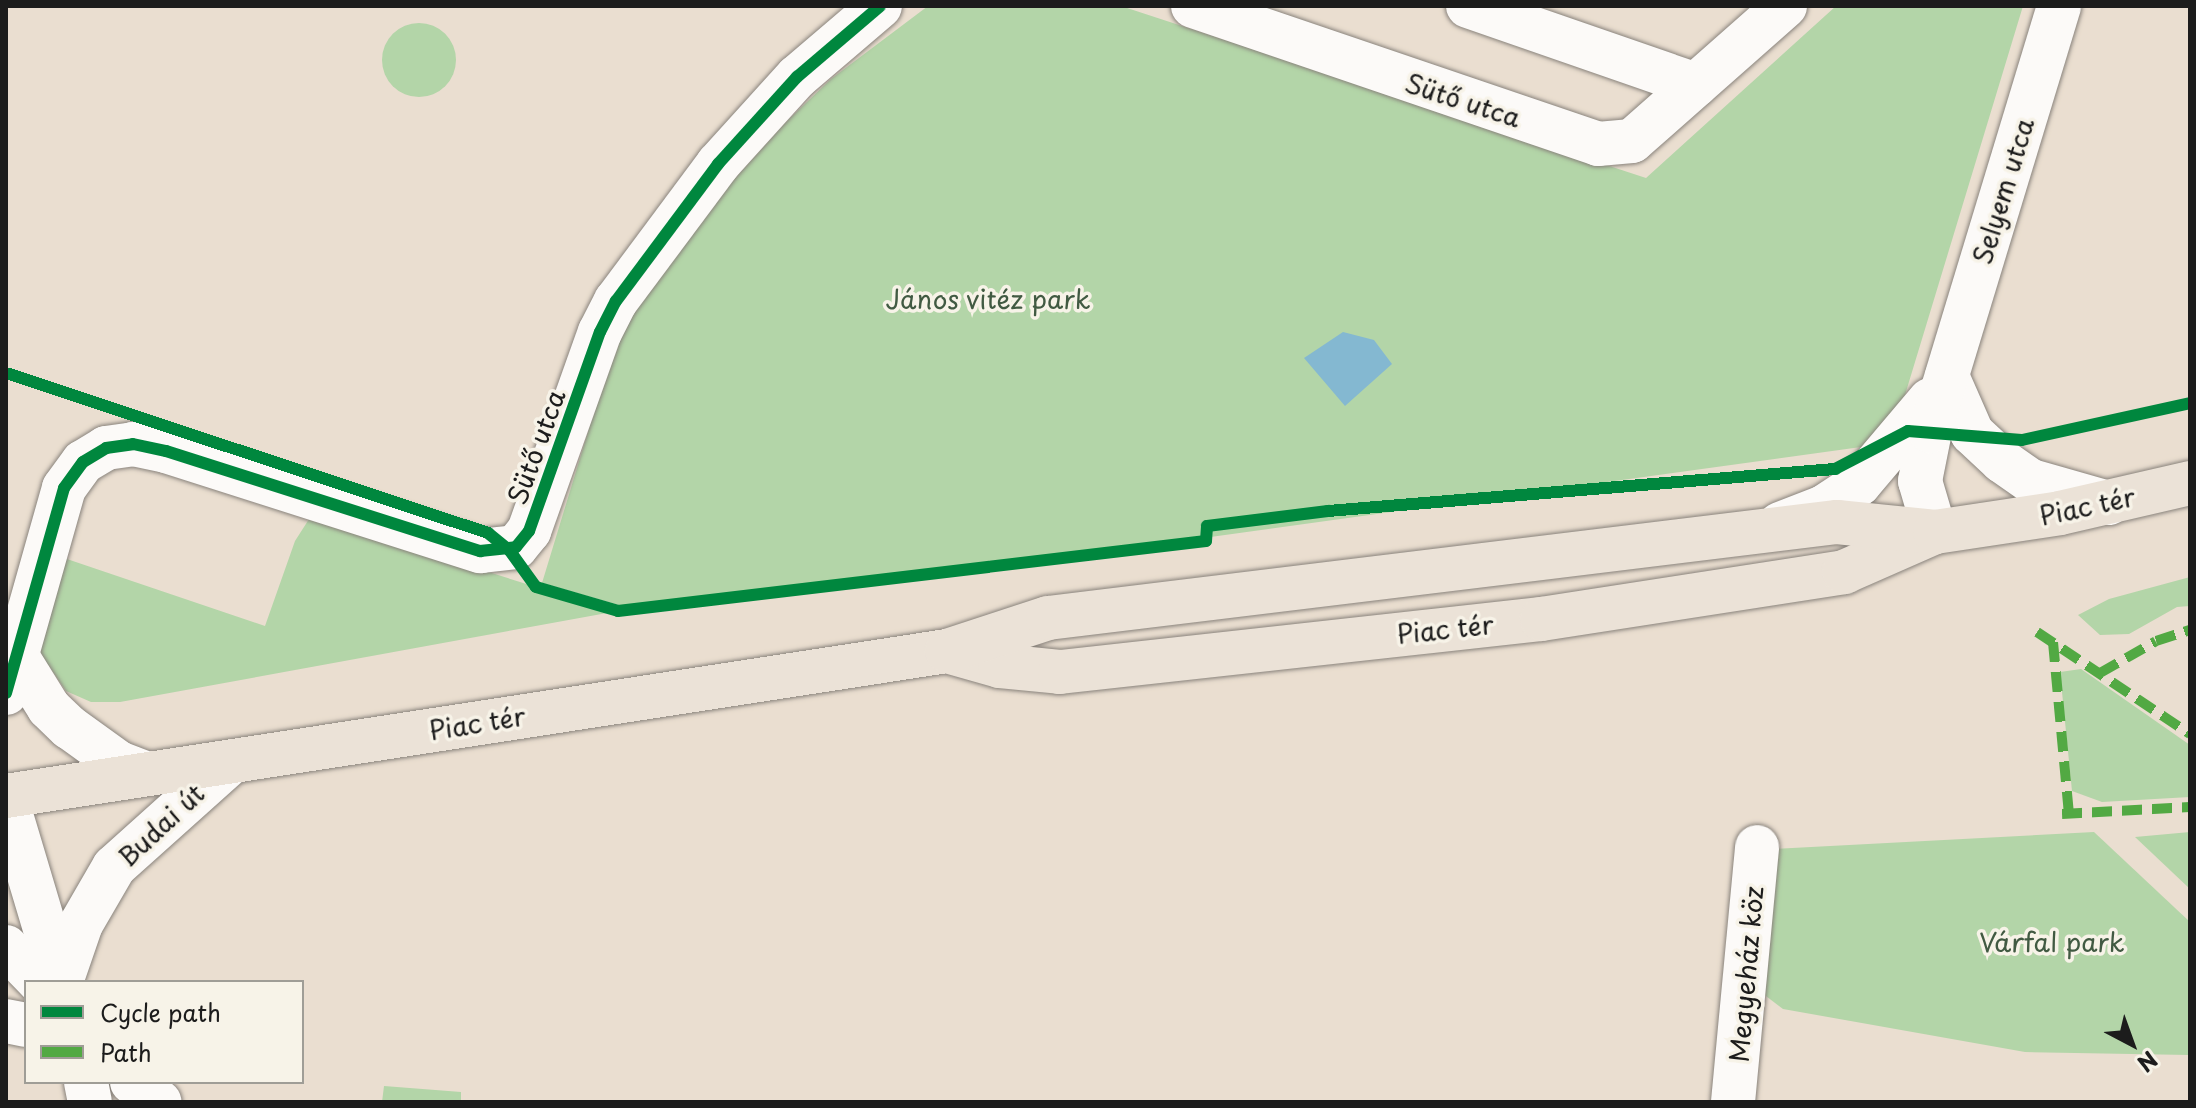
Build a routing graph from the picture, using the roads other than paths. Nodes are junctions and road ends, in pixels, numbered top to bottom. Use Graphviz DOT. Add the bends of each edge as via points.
graph roads {
  1 [pos="880,6"];
  2 [pos="1468,6"];
  3 [pos="1785,6"];
  4 [pos="2059,6"];
  5 [pos="1209,9"];
  6 [pos="1696,85"];
  7 [pos="1947,376"];
  8 [pos="2190,483"];
  9 [pos="2109,503"];
  10 [pos="1760,531"];
  11 [pos="1935,532"];
  12 [pos="947,651"];
  13 [pos="11,674"];
  14 [pos="230,763"];
  15 [pos="147,774"];
  16 [pos="6,797"];
  17 [pos="1757,847"];
  18 [pos="6,947"];
  19 [pos="38,980"];
  20 [pos="60,980"];
  21 [pos="62,980"];
  22 [pos="135,1084"];
  23 [pos="160,1102"];
  24 [pos="1733,1102"];
  1 -- 13 [label="street, Sütő utca" via="797,77 718,164 616,301 529,531 516,547 480,551 166,451 133,444 106,448 83,462 64,488"];
  2 -- 6 [label="street"];
  3 -- 6 [label="street, Sütő utca"];
  4 -- 7 [label="street, Selyem utca"];
  5 -- 6 [label="street, Sütő utca" via="1598,144 1632,141"];
  7 -- 9 [label="street" via="1972,433 2002,461 2031,481"];
  7 -- 10 [label="street, Selyem utca" via="1908,431 1859,484 1824,507"];
  7 -- 11 [label="street, Selyem utca" via="1920,481"];
  8 -- 9 [label="main road, Piac tér"];
  9 -- 11 [label="main road, Piac tér"];
  10 -- 11 [label="main road, Piac tér" via="1837,522"];
  10 -- 12 [label="main road, Piac tér" via="1048,618"];
  11 -- 12 [label="main road, Piac tér" via="1844,572 1542,619 1060,672 1000,666"];
  12 -- 14 [label="main road, Piac tér"];
  13 -- 15 [label="street" via="69,727 119,763"];
  14 -- 15 [label="main road, Piac tér"];
  14 -- 21 [label="street, Budai út" via="114,867 81,924"];
  15 -- 16 [label="main road, Piac tér"];
  16 -- 20 [label="street, Budai út"];
  17 -- 24 [label="street, Megyeház köz"];
  18 -- 19 [label="street"];
  22 -- 23 [label="street"];
}
